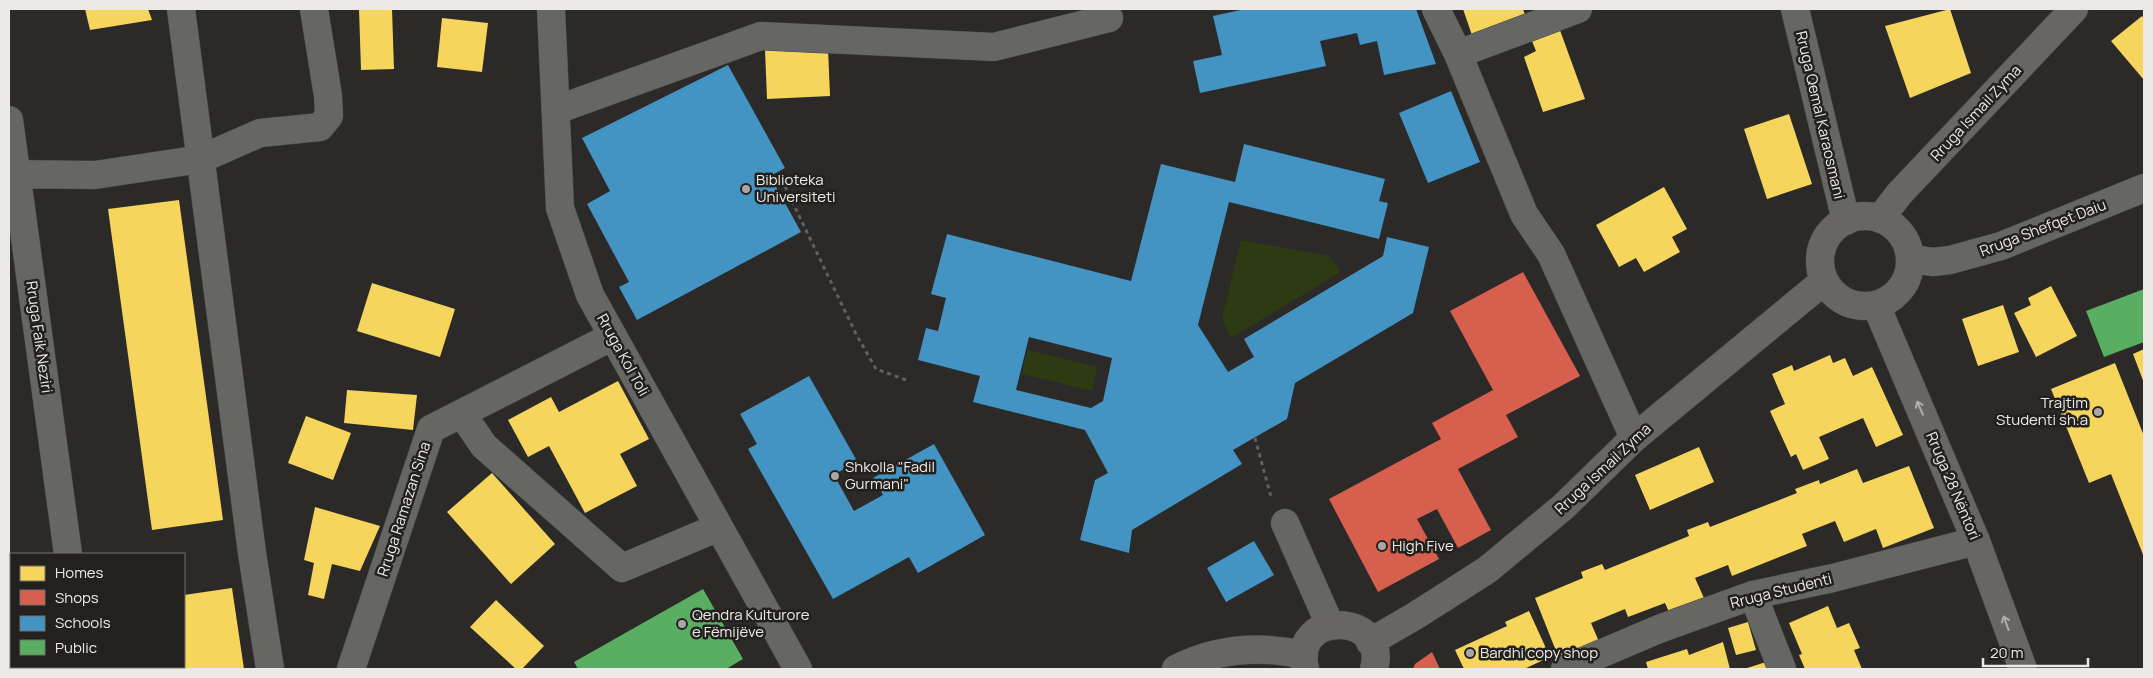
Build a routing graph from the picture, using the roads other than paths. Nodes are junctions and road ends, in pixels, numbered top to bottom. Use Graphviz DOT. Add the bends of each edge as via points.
graph roads {
  1 [pos="181,9"];
  2 [pos="314,9"];
  3 [pos="551,9"];
  4 [pos="1436,9"];
  5 [pos="1578,9"];
  6 [pos="1795,9"];
  7 [pos="2074,9"];
  8 [pos="1109,18"];
  9 [pos="1458,54"];
  10 [pos="556,110"];
  11 [pos="9,120"];
  12 [pos="200,159"];
  13 [pos="13,175"];
  14 [pos="2144,188"];
  15 [pos="1880,219"];
  16 [pos="1846,221"];
  17 [pos="1910,259"];
  18 [pos="1824,281"];
  19 [pos="1876,306"];
  20 [pos="613,336"];
  21 [pos="462,414"];
  22 [pos="1634,438"];
  23 [pos="1285,523"];
  24 [pos="719,528"];
  25 [pos="1976,542"];
  26 [pos="68,553"];
  27 [pos="1753,595"];
  28 [pos="1330,625"];
  29 [pos="1370,642"];
  30 [pos="1305,662"];
  31 [pos="270,669"];
  32 [pos="351,669"];
  33 [pos="798,669"];
  34 [pos="1176,669"];
  35 [pos="1374,669"];
  36 [pos="1565,669"];
  37 [pos="1782,669"];
  38 [pos="2023,669"];
  1 -- 12 [label="street"];
  2 -- 12 [label="street" via="329,116 320,127 260,132"];
  3 -- 10 [label="street, Rruga Kol Toli"];
  4 -- 9 [label="street"];
  5 -- 9 [label="street"];
  6 -- 16 [label="street, Rruga Qemal Karaosmani"];
  7 -- 15 [label="main road, Rruga Ismail Zyma"];
  8 -- 10 [label="street" via="994,47 761,36"];
  9 -- 22 [label="street" via="1524,214 1551,254"];
  10 -- 20 [label="street, Rruga Kol Toli" via="560,208 590,295"];
  11 -- 13 [label="street, Rruga Faik Neziri"];
  12 -- 13 [label="street" via="94,175"];
  12 -- 31 [label="street"];
  13 -- 26 [label="street, Rruga Faik Neziri"];
  14 -- 17 [label="street, Rruga Shefqet Daiu" via="2001,246 1950,260"];
  15 -- 16 [label="main road" via="1868,217"];
  15 -- 17 [label="main road" via="1902,234"];
  16 -- 18 [label="main road" via="1825,240 1820,268"];
  17 -- 19 [label="main road" via="1909,274 1902,288 1891,299"];
  18 -- 19 [label="main road" via="1846,302 1861,307"];
  18 -- 22 [label="main road, Rruga Ismail Zyma"];
  25 -- 19 [label="main road, Rruga 28 Nëntori, one-way"];
  20 -- 21 [label="street, Rruga Ramazan Sina"];
  20 -- 24 [label="street, Rruga Kol Toli"];
  21 -- 24 [label="street" via="484,446 622,568"];
  21 -- 32 [label="street, Rruga Ramazan Sina" via="431,429"];
  22 -- 29 [label="main road, Rruga Ismail Zyma" via="1563,507 1487,570"];
  23 -- 28 [label="street"];
  24 -- 33 [label="street, Rruga Kol Toli"];
  25 -- 27 [label="street, Rruga Studenti"];
  38 -- 25 [label="main road, Rruga 28 Nëntori, one-way"];
  27 -- 36 [label="street, Rruga Studenti" via="1659,628"];
  27 -- 37 [label="street"];
  28 -- 29 [label="main road" via="1351,626 1364,633"];
  28 -- 30 [label="main road" via="1312,637"];
  29 -- 35 [label="main road" via="1375,651"];
  30 -- 34 [label="main road" via="1279,650 1245,649 1196,659"];
}
